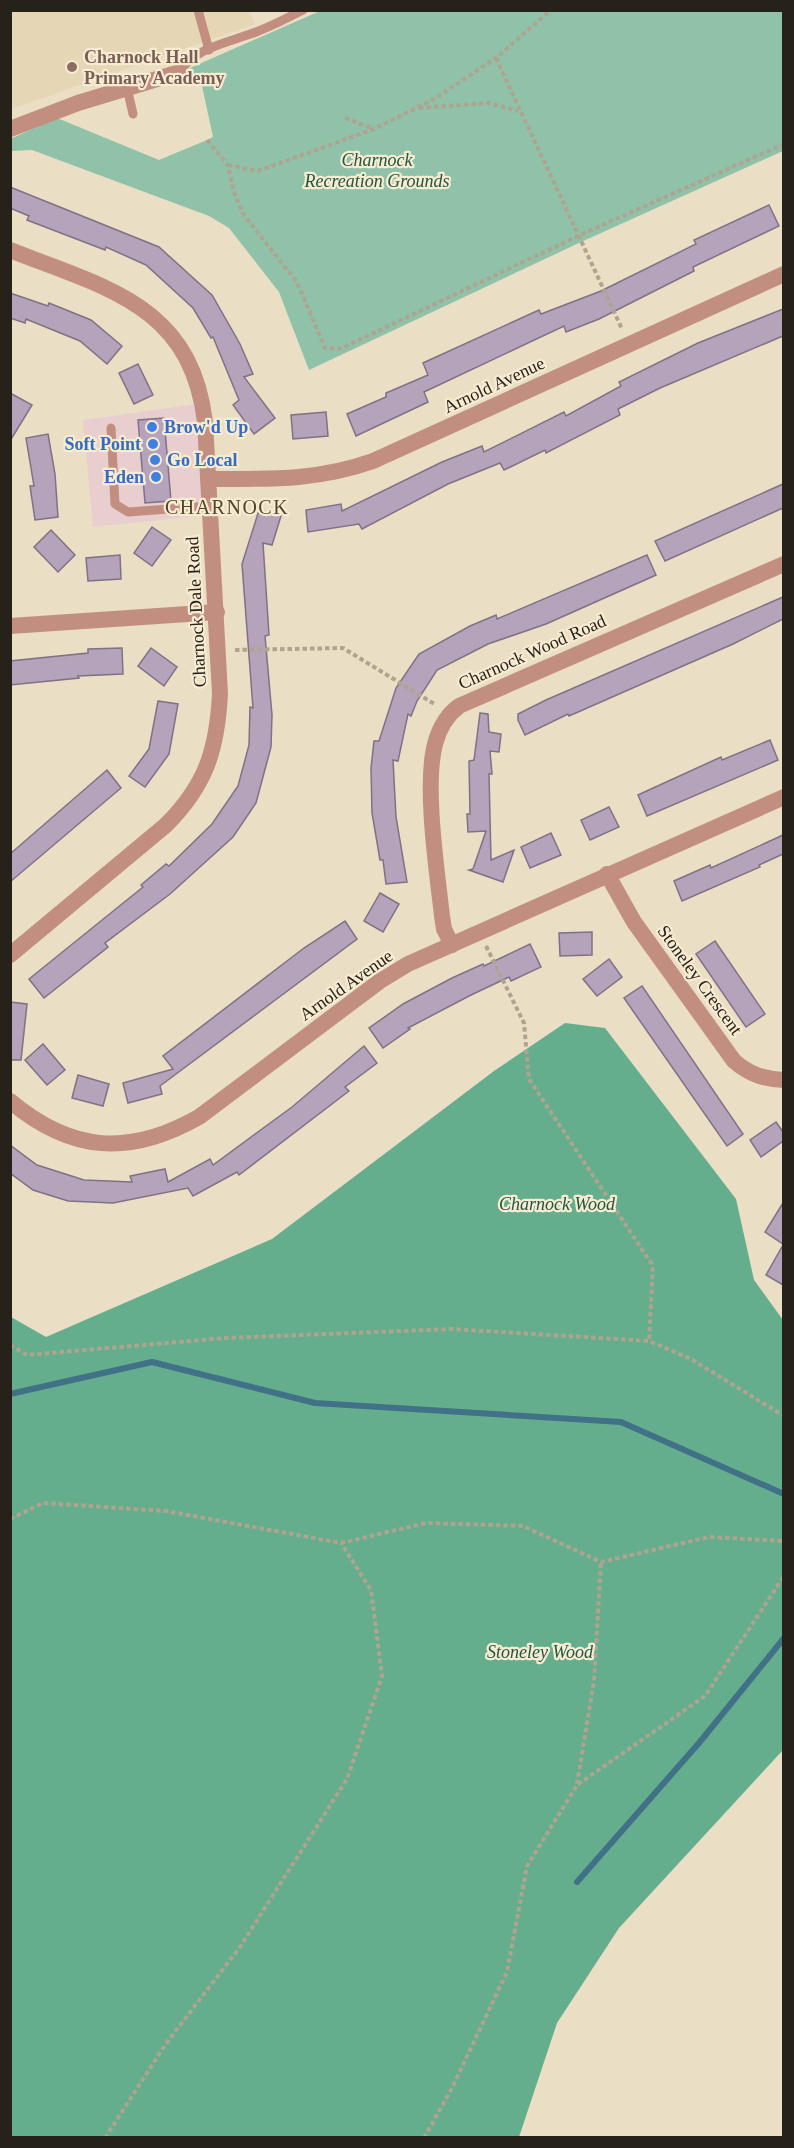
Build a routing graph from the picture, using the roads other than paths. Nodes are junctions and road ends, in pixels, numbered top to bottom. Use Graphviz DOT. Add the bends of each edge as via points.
graph roads {
  1 [pos="198,10"];
  2 [pos="303,10"];
  3 [pos="208,50"];
  4 [pos="180,72"];
  5 [pos="126,88"];
  6 [pos="133,114"];
  7 [pos="10,129"];
  8 [pos="10,250"];
  9 [pos="783,274"];
  10 [pos="111,428"];
  11 [pos="208,479"];
  12 [pos="210,506"];
  13 [pos="783,564"];
  14 [pos="217,612"];
  15 [pos="10,617"];
  16 [pos="11,626"];
  17 [pos="783,797"];
  18 [pos="607,874"];
  19 [pos="452,945"];
  20 [pos="10,955"];
  21 [pos="783,1080"];
  22 [pos="10,1101"];
  1 -- 3 [label="lane"];
  2 -- 3 [label="lane"];
  3 -- 4 [label="lane" via="186,62"];
  4 -- 5 [label="street"];
  5 -- 6 [label="lane"];
  5 -- 7 [label="street"];
  8 -- 11 [label="street, Charnock Dale Road" via="134,302 169,331 187,358 203,403"];
  9 -- 11 [label="street, Arnold Avenue" via="341,473 298,479"];
  10 -- 12 [label="lane" via="115,504 120,509 128,512"];
  11 -- 12 [label="street, Charnock Dale Road"];
  12 -- 14 [label="street, Charnock Dale Road"];
  13 -- 19 [label="street, Charnock Wood Road" via="450,713 435,743 430,777 442,916"];
  14 -- 16 [label="street"];
  14 -- 20 [label="street, Charnock Dale Road" via="217,731 202,781 166,825"];
  15 -- 16 [label="street"];
  17 -- 18 [label="street, Arnold Avenue"];
  18 -- 19 [label="street, Arnold Avenue"];
  18 -- 21 [label="street, Stoneley Crescent" via="634,922 734,1061 746,1072"];
  19 -- 22 [label="street, Arnold Avenue" via="380,981 199,1117 171,1132 118,1145 90,1141 32,1119"];
}
